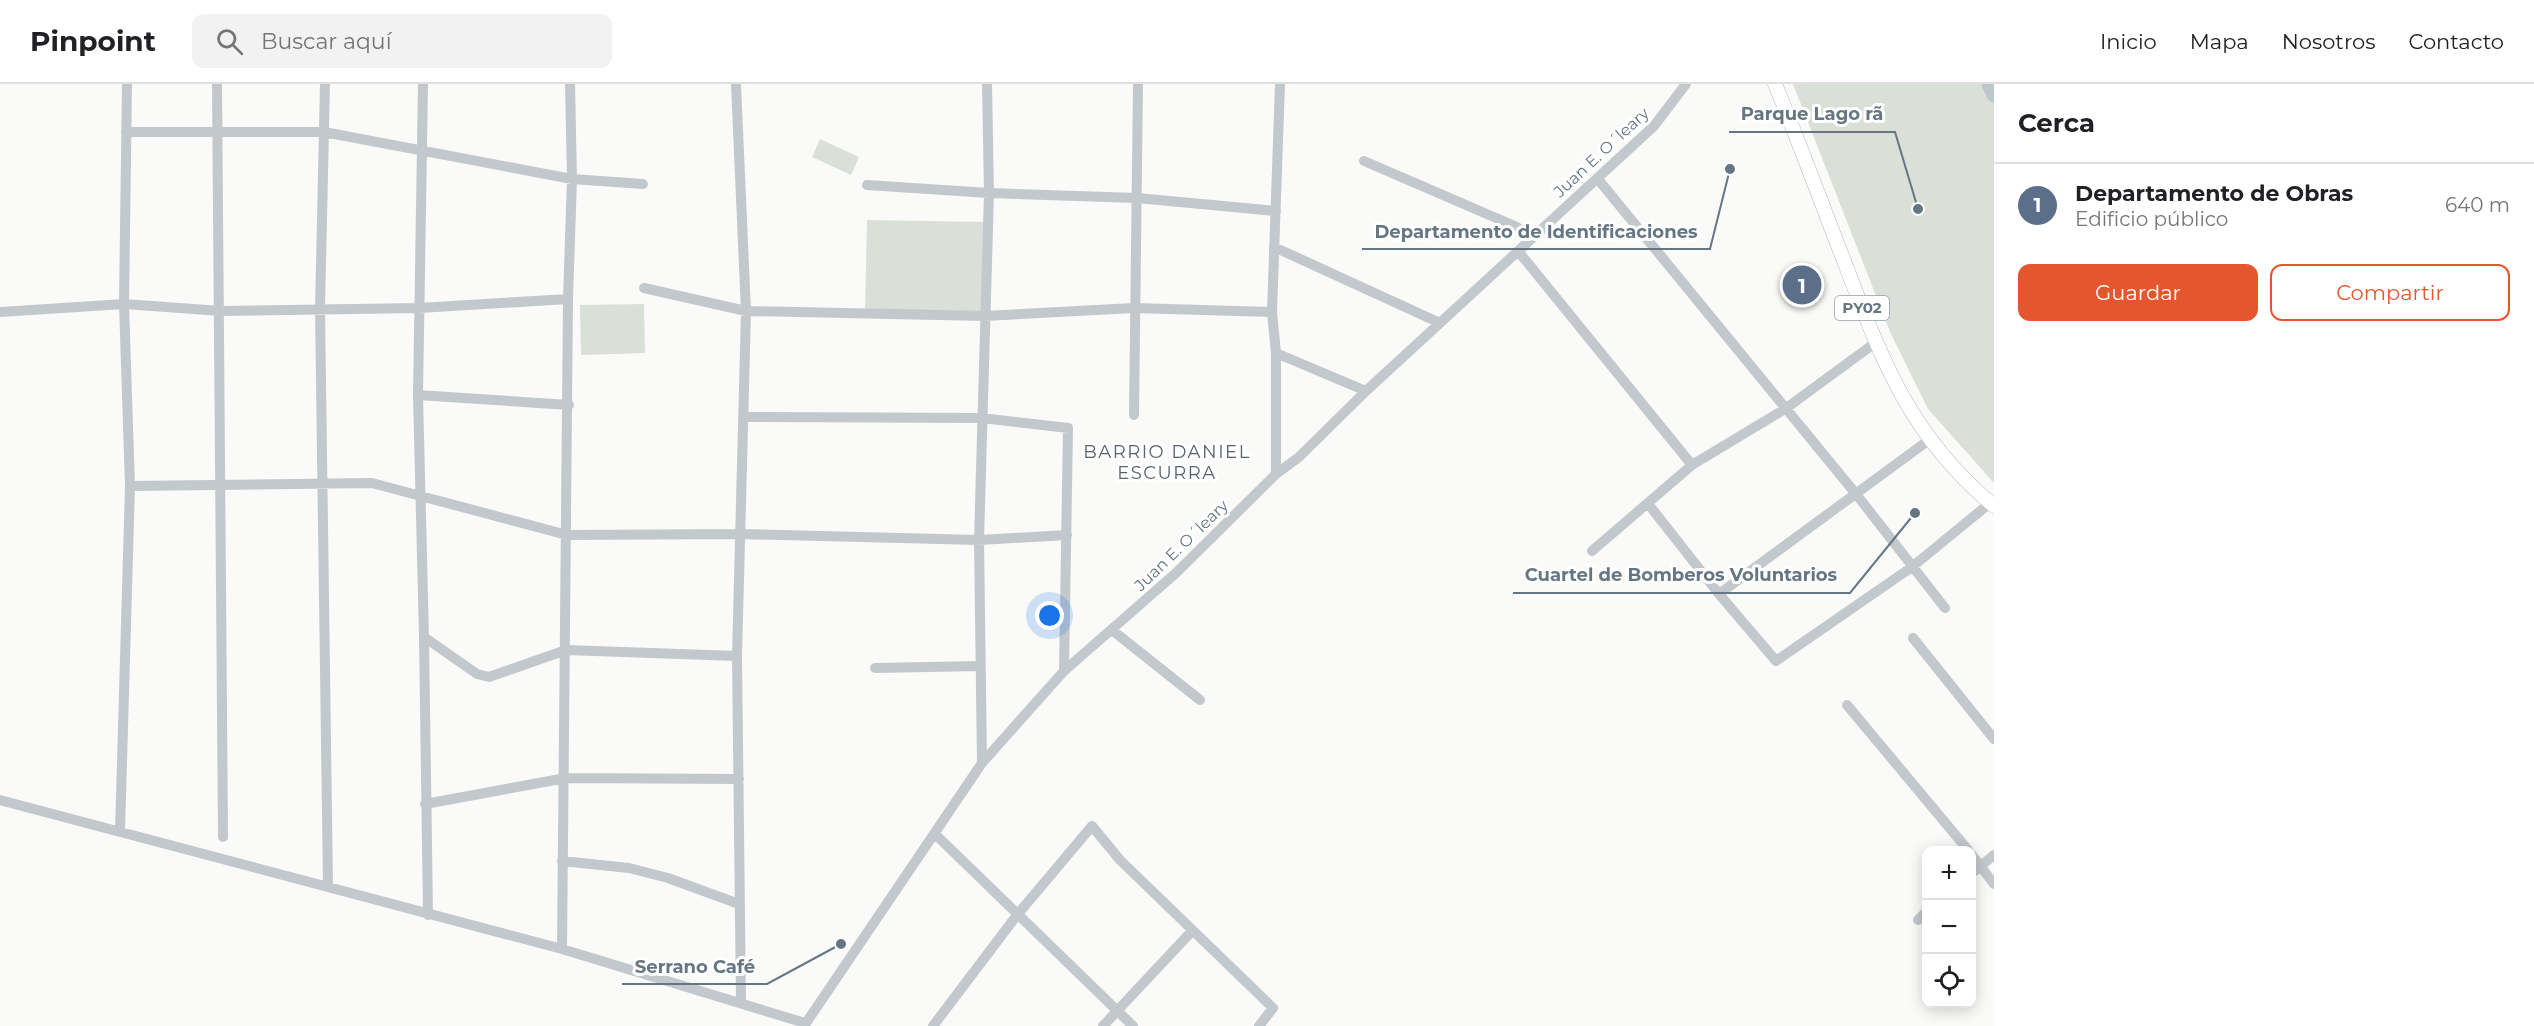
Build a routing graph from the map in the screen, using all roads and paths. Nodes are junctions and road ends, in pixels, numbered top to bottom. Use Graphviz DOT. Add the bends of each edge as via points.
graph roads {
  1 [pos="127,84"];
  2 [pos="218,84"];
  3 [pos="325,84"];
  4 [pos="423,84"];
  5 [pos="570,84"];
  6 [pos="736,84"];
  7 [pos="987,84"];
  8 [pos="1138,84"];
  9 [pos="1280,84"];
  10 [pos="1686,84"];
  11 [pos="1774,84"];
  12 [pos="126,132"];
  13 [pos="220,132"];
  14 [pos="324,132"];
  15 [pos="422,151"];
  16 [pos="1364,161"];
  17 [pos="1597,178"];
  18 [pos="572,179"];
  19 [pos="643,184"];
  20 [pos="867,185"];
  21 [pos="989,193"];
  22 [pos="1137,198"];
  23 [pos="1276,211"];
  24 [pos="1531,237"];
  25 [pos="1274,247"];
  26 [pos="1518,251"];
  27 [pos="644,288"];
  28 [pos="568,299"];
  29 [pos="124,304"];
  30 [pos="420,308"];
  31 [pos="1134,308"];
  32 [pos="320,309"];
  33 [pos="221,311"];
  34 [pos="746,311"];
  35 [pos="0,312"];
  36 [pos="1272,312"];
  37 [pos="985,316"];
  38 [pos="1440,323"];
  39 [pos="1875,343"];
  40 [pos="1276,353"];
  41 [pos="1366,391"];
  42 [pos="418,395"];
  43 [pos="569,405"];
  44 [pos="1785,409"];
  45 [pos="1134,415"];
  46 [pos="745,417"];
  47 [pos="982,418"];
  48 [pos="1929,440"];
  49 [pos="1692,465"];
  50 [pos="1276,474"];
  51 [pos="322,485"];
  52 [pos="130,486"];
  53 [pos="221,487"];
  54 [pos="1856,494"];
  55 [pos="420,495"];
  56 [pos="1992,504"];
  57 [pos="1649,505"];
  58 [pos="739,534"];
  59 [pos="567,535"];
  60 [pos="1067,535"];
  61 [pos="979,540"];
  62 [pos="1592,551"];
  63 [pos="1912,567"];
  64 [pos="1719,594"];
  65 [pos="1945,608"];
  66 [pos="1112,630"];
  67 [pos="424,637"];
  68 [pos="1913,638"];
  69 [pos="566,651"];
  70 [pos="737,656"];
  71 [pos="980,666"];
  72 [pos="876,668"];
  73 [pos="1064,671"];
  74 [pos="1200,700"];
  75 [pos="1847,705"];
  76 [pos="1994,738"];
  77 [pos="982,764"];
  78 [pos="566,777"];
  79 [pos="739,779"];
  80 [pos="0,800"];
  81 [pos="425,804"];
  82 [pos="120,831"];
  83 [pos="936,835"];
  84 [pos="223,837"];
  85 [pos="1965,846"];
  86 [pos="1994,855"];
  87 [pos="562,861"];
  88 [pos="1976,870"];
  89 [pos="1994,884"];
  90 [pos="328,886"];
  91 [pos="739,904"];
  92 [pos="428,915"];
  93 [pos="1017,915"];
  94 [pos="1192,931"];
  95 [pos="562,949"];
  96 [pos="741,1003"];
  97 [pos="1118,1009"];
  98 [pos="804,1024"];
  99 [pos="933,1026"];
  100 [pos="1103,1026"];
  101 [pos="1133,1026"];
  102 [pos="1259,1026"];
  1 -- 12 [label="street"];
  2 -- 13 [label="street"];
  3 -- 14 [label="street"];
  4 -- 15 [label="street"];
  5 -- 18 [label="street"];
  6 -- 34 [label="street"];
  7 -- 21 [label="street"];
  8 -- 22 [label="street"];
  9 -- 23 [label="street"];
  10 -- 17 [label="street, Juan E. O´leary" via="1654,126"];
  11 -- 39 [label="main road, PY02"];
  12 -- 13 [label="street"];
  12 -- 29 [label="street"];
  13 -- 14 [label="street"];
  13 -- 33 [label="street"];
  14 -- 15 [label="street"];
  14 -- 32 [label="street"];
  15 -- 18 [label="street"];
  15 -- 30 [label="street"];
  16 -- 24 [label="street" via="1517,227"];
  17 -- 24 [label="street, Juan E. O´leary"];
  17 -- 44 [label="street"];
  18 -- 19 [label="street"];
  18 -- 28 [label="street"];
  20 -- 21 [label="street"];
  21 -- 22 [label="street"];
  21 -- 37 [label="street"];
  22 -- 23 [label="street"];
  22 -- 31 [label="street"];
  23 -- 25 [label="street"];
  24 -- 26 [label="street, Juan E. O´leary"];
  25 -- 36 [label="street"];
  25 -- 38 [label="street"];
  26 -- 38 [label="street, Juan E. O´leary"];
  26 -- 49 [label="street"];
  27 -- 34 [label="street"];
  28 -- 30 [label="street"];
  28 -- 43 [label="street"];
  29 -- 33 [label="street"];
  29 -- 35 [label="street"];
  29 -- 52 [label="street"];
  30 -- 32 [label="street"];
  30 -- 42 [label="street"];
  31 -- 36 [label="street"];
  31 -- 37 [label="street"];
  31 -- 45 [label="street"];
  32 -- 33 [label="street"];
  32 -- 51 [label="street"];
  33 -- 53 [label="street"];
  34 -- 37 [label="street"];
  34 -- 46 [label="street"];
  36 -- 40 [label="street"];
  37 -- 47 [label="street"];
  38 -- 41 [label="street, Juan E. O´leary"];
  39 -- 44 [label="street"];
  39 -- 48 [label="main road, PY02" via="1903,400"];
  40 -- 41 [label="street"];
  40 -- 50 [label="street"];
  41 -- 50 [label="street, Juan E. O´leary" via="1299,457"];
  42 -- 43 [label="street"];
  42 -- 55 [label="street"];
  43 -- 59 [label="street"];
  44 -- 49 [label="street"];
  44 -- 54 [label="street"];
  46 -- 47 [label="street"];
  46 -- 58 [label="street"];
  47 -- 60 [label="street" via="1068,428"];
  47 -- 61 [label="street"];
  48 -- 54 [label="street"];
  48 -- 56 [label="main road, PY02" via="1965,482"];
  49 -- 57 [label="street"];
  50 -- 66 [label="street, Juan E. O´leary"];
  51 -- 53 [label="street"];
  51 -- 55 [label="street" via="372,483"];
  51 -- 90 [label="street"];
  52 -- 53 [label="street"];
  52 -- 82 [label="street"];
  53 -- 84 [label="street"];
  54 -- 63 [label="street"];
  54 -- 64 [label="street"];
  55 -- 59 [label="street"];
  55 -- 67 [label="street"];
  56 -- 63 [label="street"];
  57 -- 62 [label="street"];
  57 -- 64 [label="street"];
  58 -- 59 [label="street"];
  58 -- 61 [label="street"];
  58 -- 70 [label="street"];
  59 -- 69 [label="street"];
  60 -- 61 [label="street"];
  60 -- 73 [label="street"];
  61 -- 71 [label="street"];
  63 -- 64 [label="street" via="1776,661"];
  63 -- 65 [label="street"];
  66 -- 73 [label="street, Juan E. O´leary"];
  66 -- 74 [label="street"];
  67 -- 69 [label="street" via="477,674 489,678"];
  67 -- 81 [label="street"];
  68 -- 76 [label="street"];
  69 -- 70 [label="street"];
  69 -- 78 [label="street"];
  70 -- 79 [label="street"];
  71 -- 72 [label="street"];
  71 -- 77 [label="street"];
  73 -- 77 [label="street, Juan E. O´leary"];
  75 -- 85 [label="street"];
  77 -- 83 [label="street, Juan E. O´leary"];
  78 -- 79 [label="street"];
  78 -- 81 [label="street"];
  78 -- 87 [label="street"];
  79 -- 91 [label="street"];
  80 -- 82 [label="street"];
  81 -- 92 [label="street"];
  82 -- 90 [label="street"];
  83 -- 93 [label="street"];
  83 -- 98 [label="street, Juan E. O´leary"];
  86 -- 88 [label="street"];
  87 -- 91 [label="street" via="629,868"];
  87 -- 95 [label="street"];
  88 -- 89 [label="street"];
  90 -- 92 [label="street"];
  91 -- 96 [label="street"];
  92 -- 95 [label="street"];
  93 -- 94 [label="street" via="1092,826 1120,860"];
  93 -- 97 [label="street"];
  93 -- 99 [label="street"];
  94 -- 97 [label="street"];
  94 -- 102 [label="street" via="1274,1008"];
  95 -- 96 [label="street"];
  96 -- 98 [label="street"];
  97 -- 100 [label="street"];
  97 -- 101 [label="street"];
}
